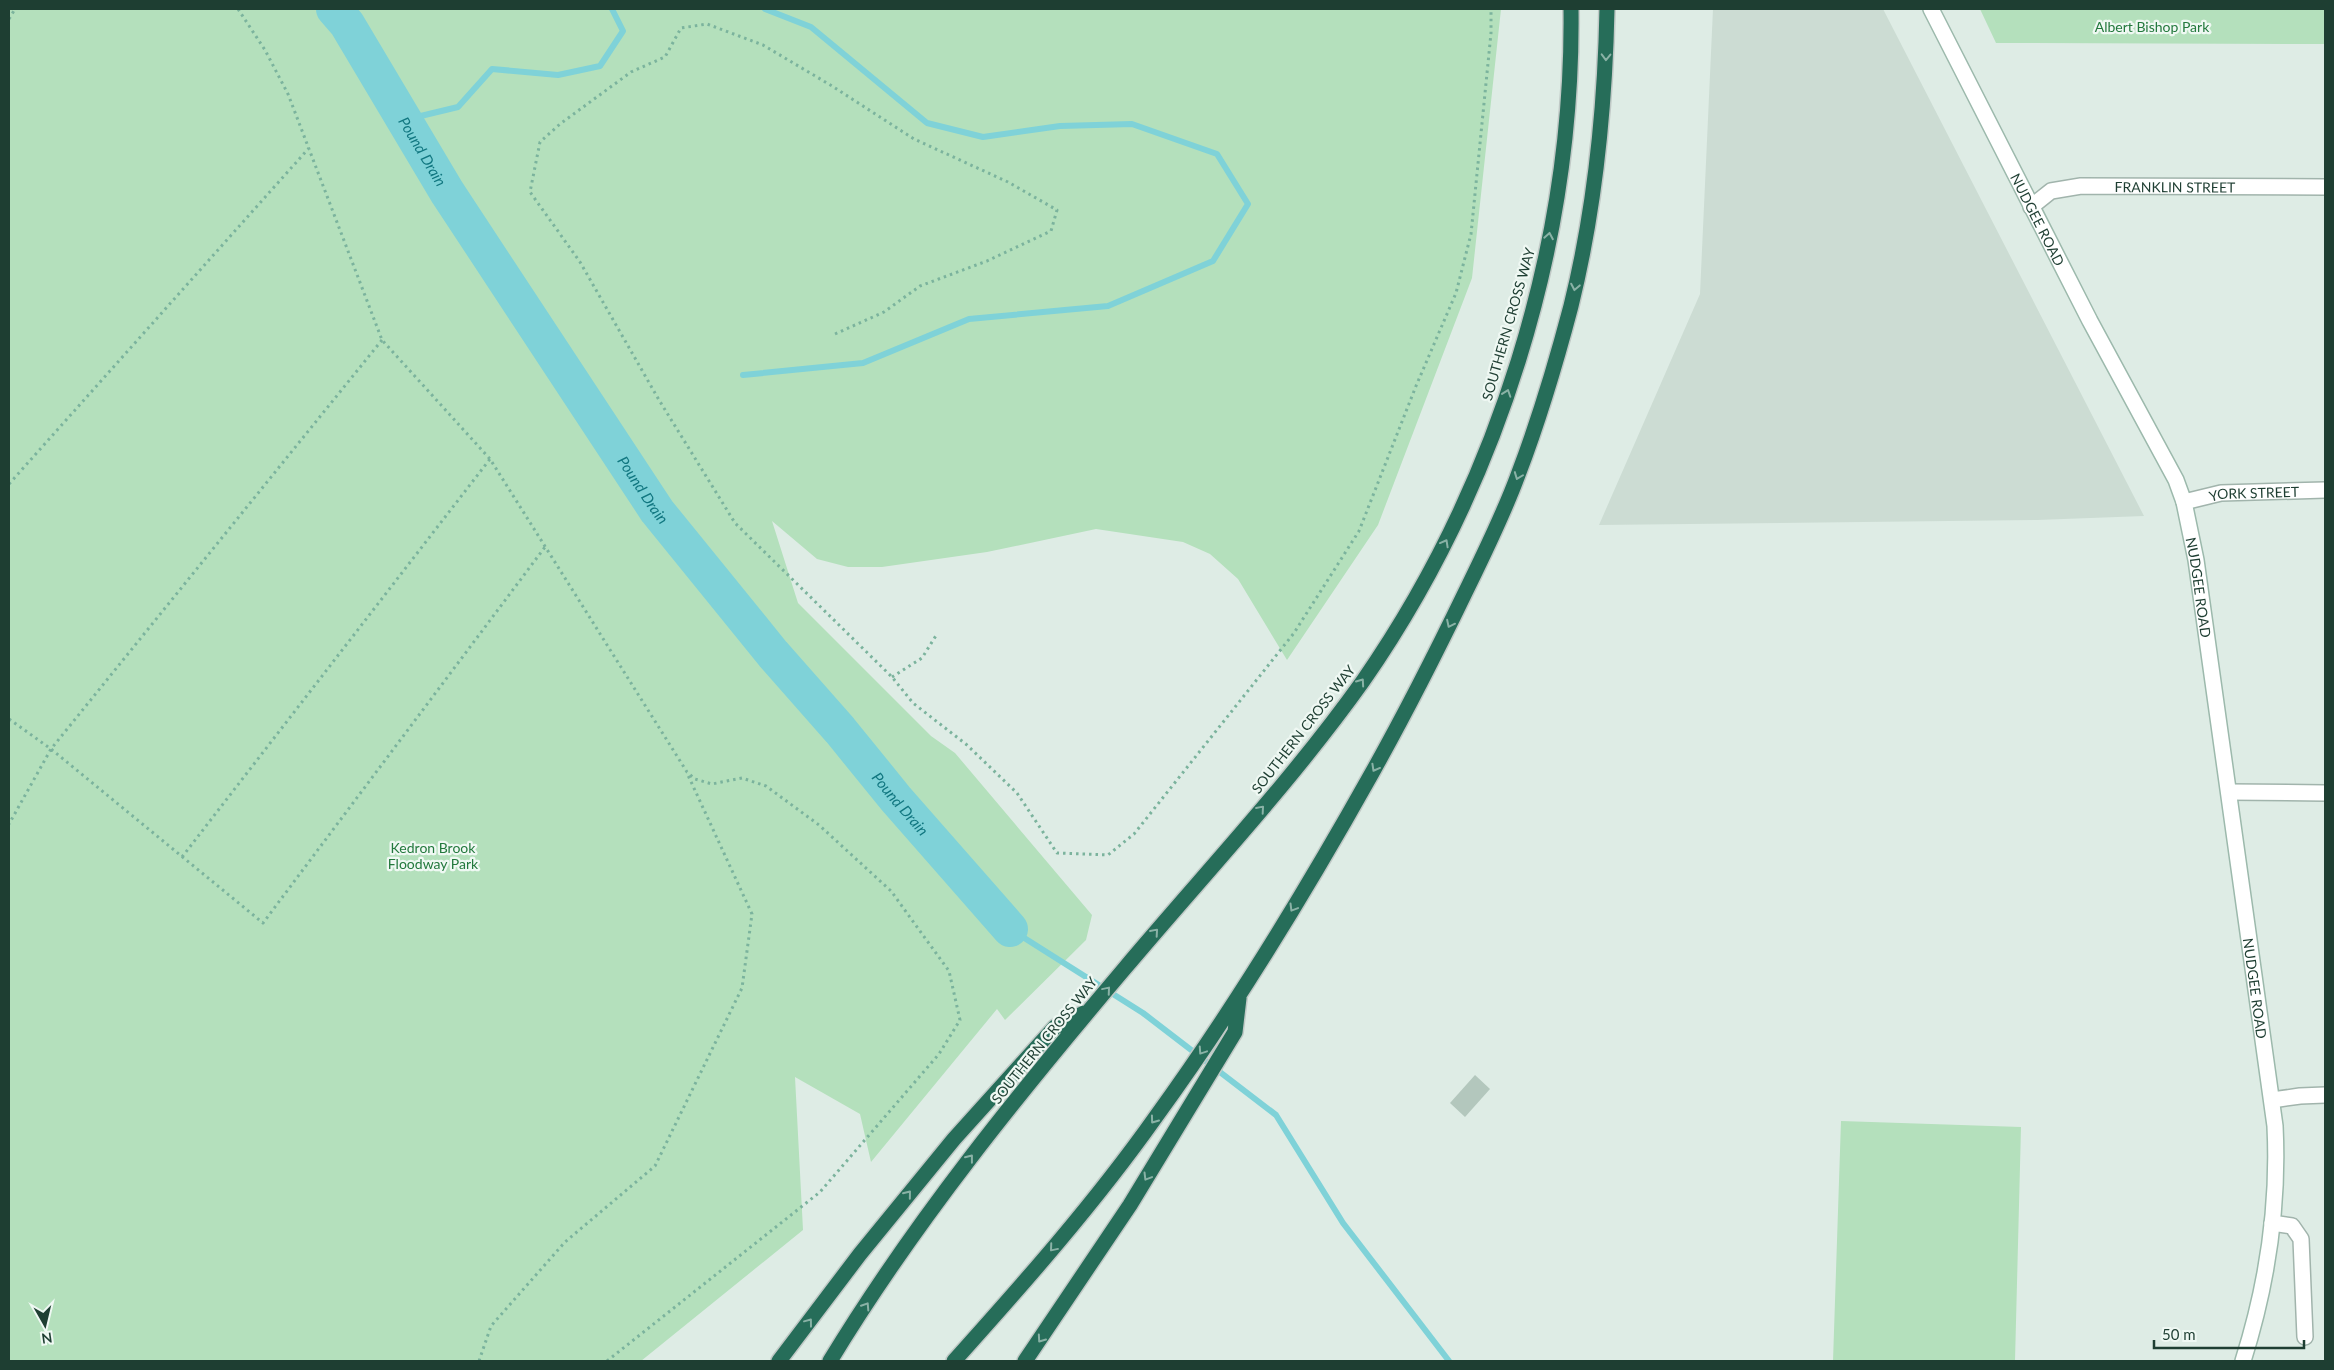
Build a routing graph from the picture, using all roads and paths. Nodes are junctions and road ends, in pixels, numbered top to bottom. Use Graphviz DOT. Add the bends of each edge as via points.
graph roads {
  1 [pos="15,9"];
  2 [pos="238,9"];
  3 [pos="1491,9"];
  4 [pos="1571,9"];
  5 [pos="1608,9"];
  6 [pos="1931,9"];
  7 [pos="9,18"];
  8 [pos="309,148"];
  9 [pos="2325,187"];
  10 [pos="2031,207"];
  11 [pos="835,334"];
  12 [pos="382,340"];
  13 [pos="490,459"];
  14 [pos="9,484"];
  15 [pos="2325,490"];
  16 [pos="2184,502"];
  17 [pos="545,547"];
  18 [pos="937,634"];
  19 [pos="892,676"];
  20 [pos="9,719"];
  21 [pos="51,749"];
  22 [pos="687,772"];
  23 [pos="2229,792"];
  24 [pos="2325,793"];
  25 [pos="9,824"];
  26 [pos="182,857"];
  27 [pos="1239,994"];
  28 [pos="1090,1010"];
  29 [pos="2325,1096"];
  30 [pos="2272,1100"];
  31 [pos="2272,1223"];
  32 [pos="2305,1337"];
  33 [pos="479,1361"];
  34 [pos="607,1361"];
  35 [pos="779,1361"];
  36 [pos="830,1361"];
  37 [pos="954,1361"];
  38 [pos="1026,1361"];
  39 [pos="2244,1361"];
  1 -- 7 [label="path"];
  2 -- 8 [label="path" via="277,72"];
  3 -- 19 [label="path" via="1471,234 1456,293 1359,531 1294,633 1134,834 1108,855 1057,853 1017,793 967,745 913,703"];
  28 -- 4 [label="highway, SOUTHERN CROSS WAY, one-way" via="1333,722 1395,630 1448,537 1468,495 1517,363 1544,265 1565,128"];
  5 -- 27 [label="highway, one-way" via="1600,142 1590,209 1571,303 1518,478 1417,693 1342,826"];
  6 -- 10 [label="main road, NUDGEE ROAD"];
  8 -- 12 [label="path"];
  8 -- 14 [label="path"];
  9 -- 10 [label="main road, FRANKLIN STREET" via="2081,186 2051,191"];
  10 -- 16 [label="main road, NUDGEE ROAD" via="2176,480"];
  11 -- 19 [label="path" via="884,312 920,286 1051,231 1057,210 1008,182 914,139 763,45 707,24 680,28 665,57 631,72 540,142 530,192 580,262 659,400 735,523"];
  12 -- 13 [label="path"];
  12 -- 21 [label="path"];
  13 -- 17 [label="path"];
  13 -- 26 [label="path"];
  15 -- 16 [label="main road, YORK STREET" via="2221,493"];
  16 -- 23 [label="main road, NUDGEE ROAD" via="2196,560"];
  17 -- 22 [label="path"];
  17 -- 26 [label="path" via="263,923"];
  18 -- 19 [label="path" via="922,658"];
  20 -- 21 [label="path"];
  21 -- 25 [label="path"];
  21 -- 26 [label="path"];
  22 -- 33 [label="path" via="752,914 742,988 654,1166 566,1242 547,1263 491,1326"];
  22 -- 34 [label="path" via="695,779 712,784 742,778 766,786 819,825 862,864 891,891 949,971 960,1020 939,1054 820,1192"];
  23 -- 24 [label="main road"];
  23 -- 30 [label="main road, NUDGEE ROAD"];
  27 -- 37 [label="highway, one-way" via="1182,1080 1104,1186 1021,1287"];
  27 -- 38 [label="highway, one-way" via="1235,1032 1130,1205"];
  35 -- 28 [label="highway, one-way" via="923,1176 1055,1027"];
  36 -- 28 [label="highway, SOUTHERN CROSS WAY, one-way" via="958,1173"];
  29 -- 30 [label="main road"];
  30 -- 31 [label="main road, NUDGEE ROAD" via="2276,1154"];
  31 -- 32 [label="main road" via="2292,1226 2302,1239"];
  31 -- 39 [label="main road, NUDGEE ROAD" via="2266,1269"];
}
